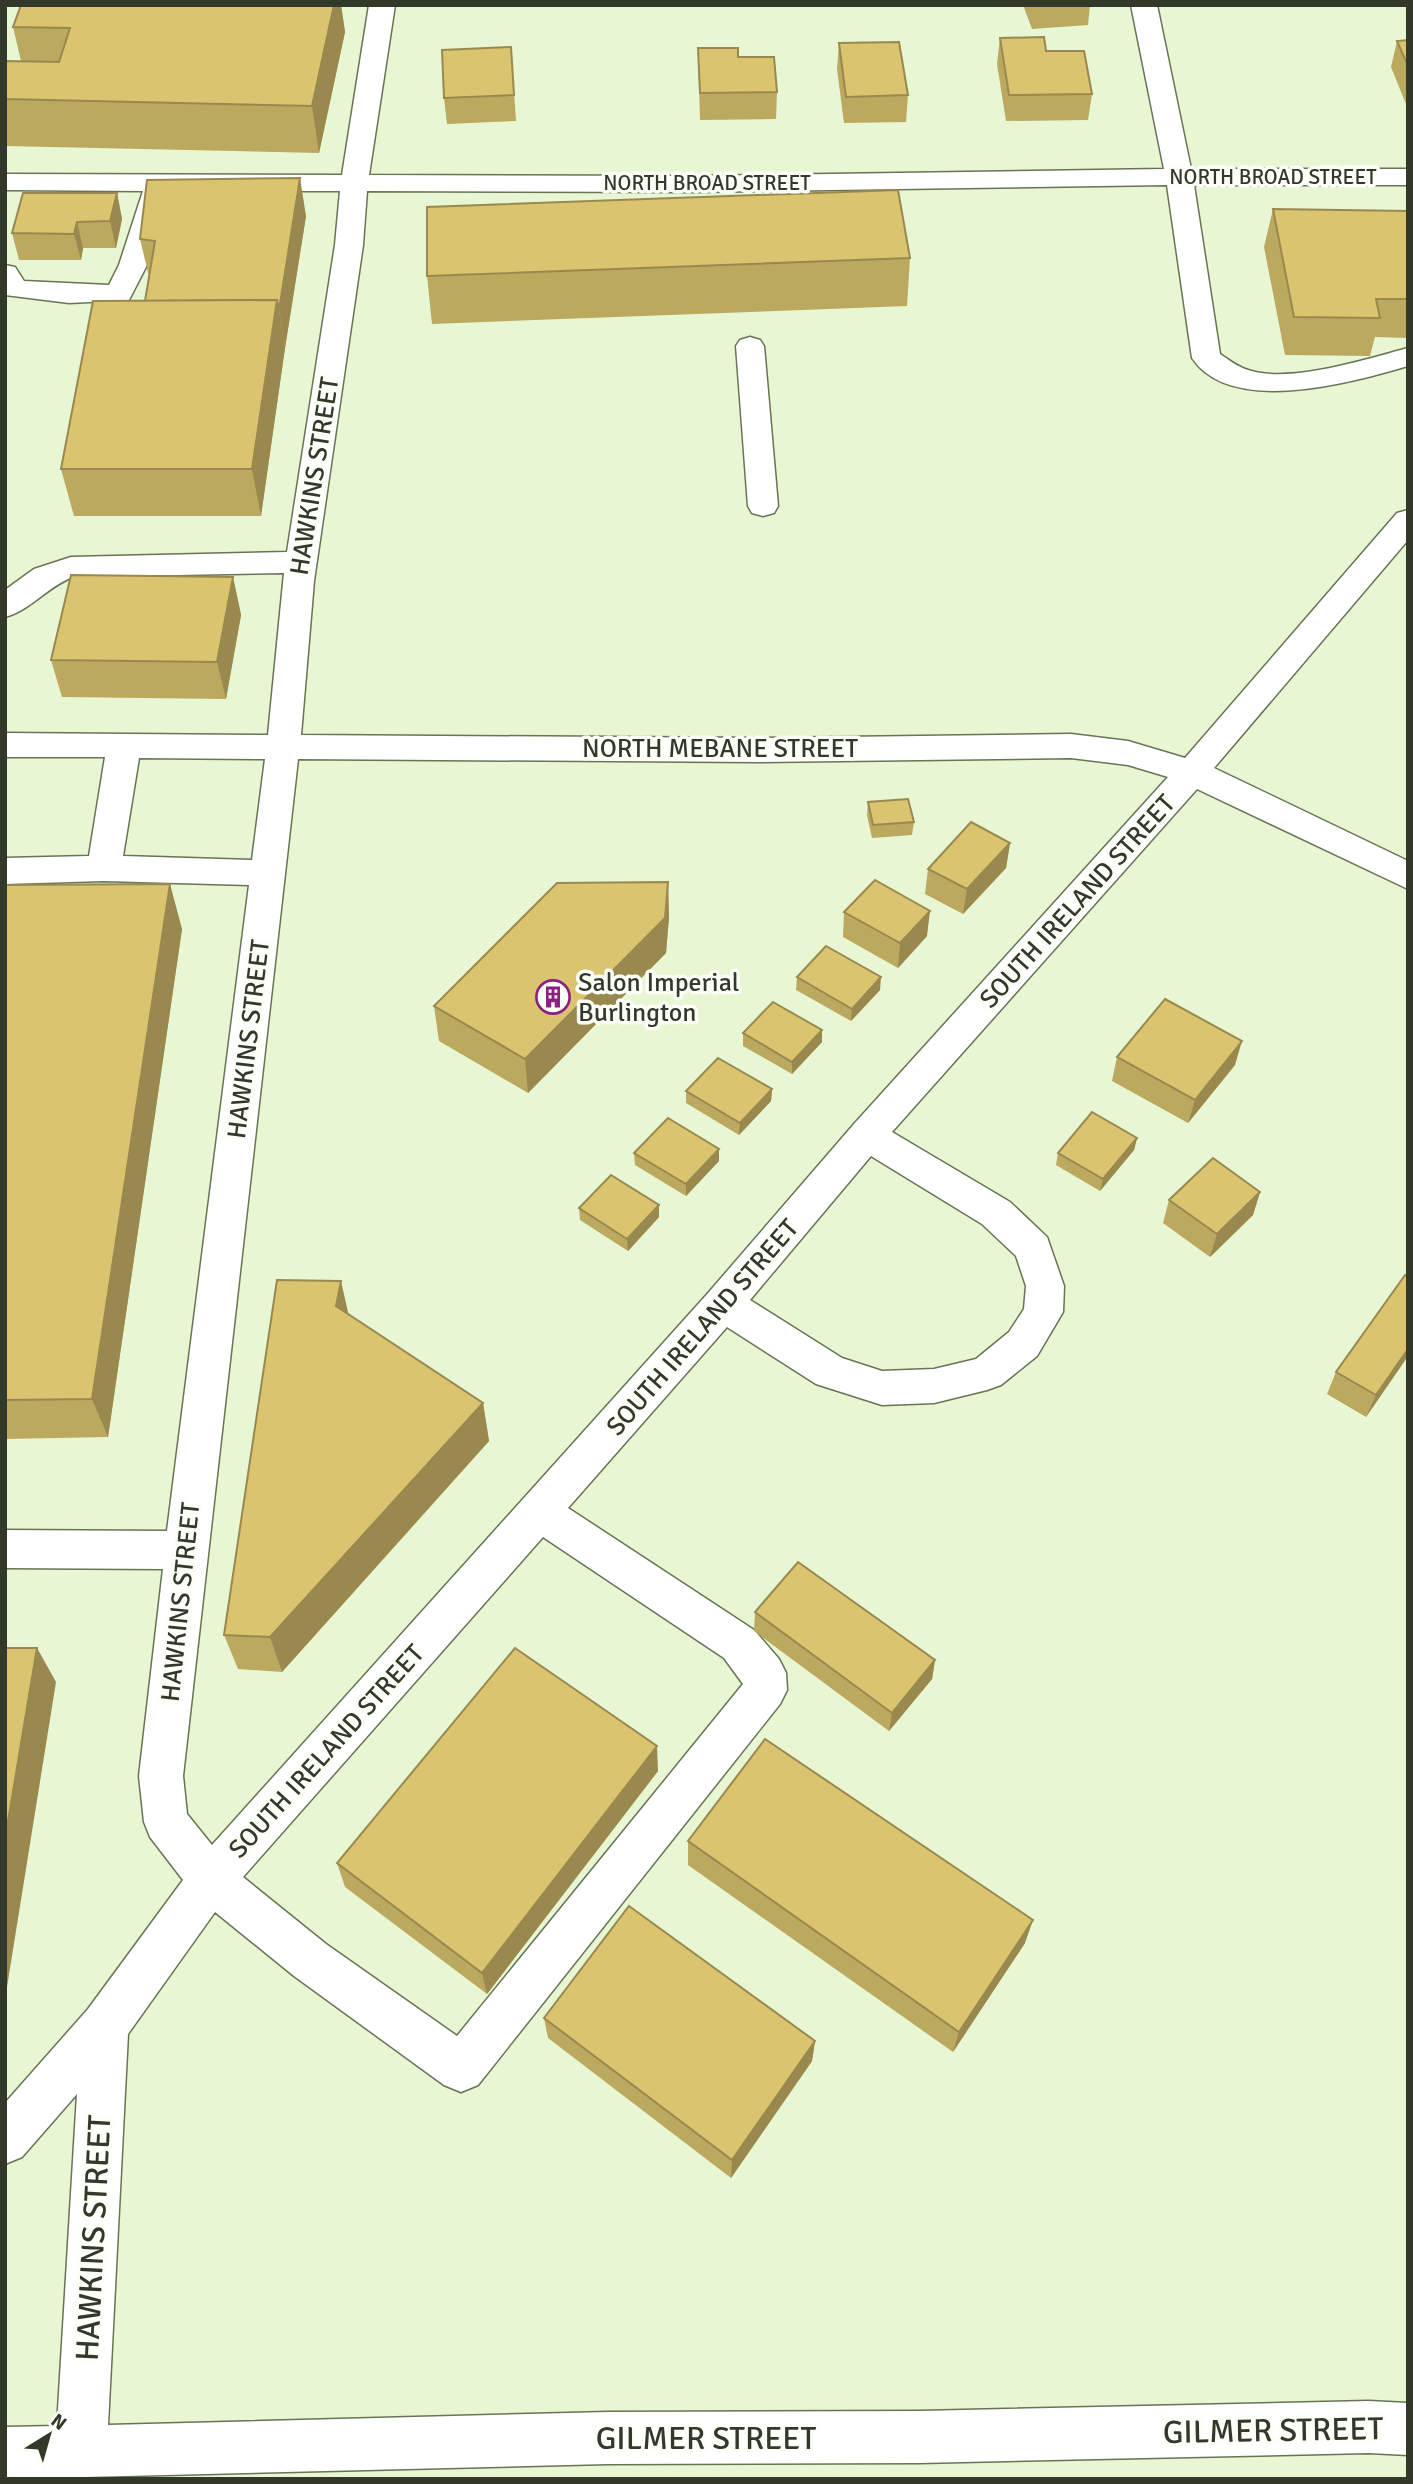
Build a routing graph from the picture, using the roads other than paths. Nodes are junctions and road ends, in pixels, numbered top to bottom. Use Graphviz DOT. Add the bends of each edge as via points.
graph roads {
  1 [pos="382,5"];
  2 [pos="1144,5"];
  3 [pos="1408,177"];
  4 [pos="1179,178"];
  5 [pos="5,182"];
  6 [pos="159,182"];
  7 [pos="354,183"];
  8 [pos="5,273"];
  9 [pos="750,346"];
  10 [pos="1408,357"];
  11 [pos="763,506"];
  12 [pos="1408,520"];
  13 [pos="301,562"];
  14 [pos="5,606"];
  15 [pos="5,746"];
  16 [pos="124,746"];
  17 [pos="283,747"];
  18 [pos="1192,772"];
  19 [pos="104,868"];
  20 [pos="5,871"];
  21 [pos="268,873"];
  22 [pos="1408,876"];
  23 [pos="867,1135"];
  24 [pos="723,1304"];
  25 [pos="540,1512"];
  26 [pos="5,1549"];
  27 [pos="186,1550"];
  28 [pos="211,1880"];
  29 [pos="105,2026"];
  30 [pos="5,2140"];
  31 [pos="1408,2429"];
  32 [pos="81,2450"];
  33 [pos="5,2453"];
  1 -- 7 [label="street, HAWKINS STREET"];
  2 -- 4 [label="street"];
  3 -- 4 [label="street, NORTH BROAD STREET"];
  4 -- 7 [label="street, NORTH BROAD STREET"];
  4 -- 10 [label="street" via="1206,358 1240,378 1283,383"];
  5 -- 6 [label="street, NORTH BROAD STREET"];
  6 -- 7 [label="street, NORTH BROAD STREET"];
  6 -- 8 [label="street" via="119,294 15,289"];
  7 -- 13 [label="street, HAWKINS STREET" via="349,246"];
  9 -- 11 [label="street"];
  12 -- 18 [label="street, SOUTH IRELAND STREET"];
  13 -- 14 [label="street" via="71,567 45,576"];
  13 -- 17 [label="street, HAWKINS STREET"];
  15 -- 16 [label="street, NORTH MEBANE STREET"];
  16 -- 17 [label="street, NORTH MEBANE STREET"];
  16 -- 19 [label="street"];
  17 -- 18 [label="street, NORTH MEBANE STREET" via="757,750 1071,746 1128,753"];
  17 -- 21 [label="street, HAWKINS STREET"];
  18 -- 22 [label="street, NORTH MEBANE STREET"];
  18 -- 23 [label="street, SOUTH IRELAND STREET"];
  19 -- 20 [label="street"];
  19 -- 21 [label="street"];
  21 -- 27 [label="street, HAWKINS STREET"];
  23 -- 24 [label="street, SOUTH IRELAND STREET"];
  23 -- 24 [label="street" via="996,1213 1033,1248 1045,1286 1043,1312 1023,1344 987,1374 933,1386 882,1388 830,1372"];
  24 -- 25 [label="street, SOUTH IRELAND STREET"];
  25 -- 28 [label="street, SOUTH IRELAND STREET"];
  25 -- 28 [label="street, HAWKINS STREET" via="739,1644 764,1673 765,1690 461,2068 310,1960"];
  26 -- 27 [label="street"];
  27 -- 28 [label="street, HAWKINS STREET" via="161,1776 166,1822"];
  28 -- 29 [label="street, SOUTH IRELAND STREET"];
  29 -- 30 [label="street, SOUTH IRELAND STREET"];
  29 -- 32 [label="street, HAWKINS STREET"];
  31 -- 32 [label="street, GILMER STREET" via="608,2438"];
  32 -- 33 [label="street, GILMER STREET"];
}
